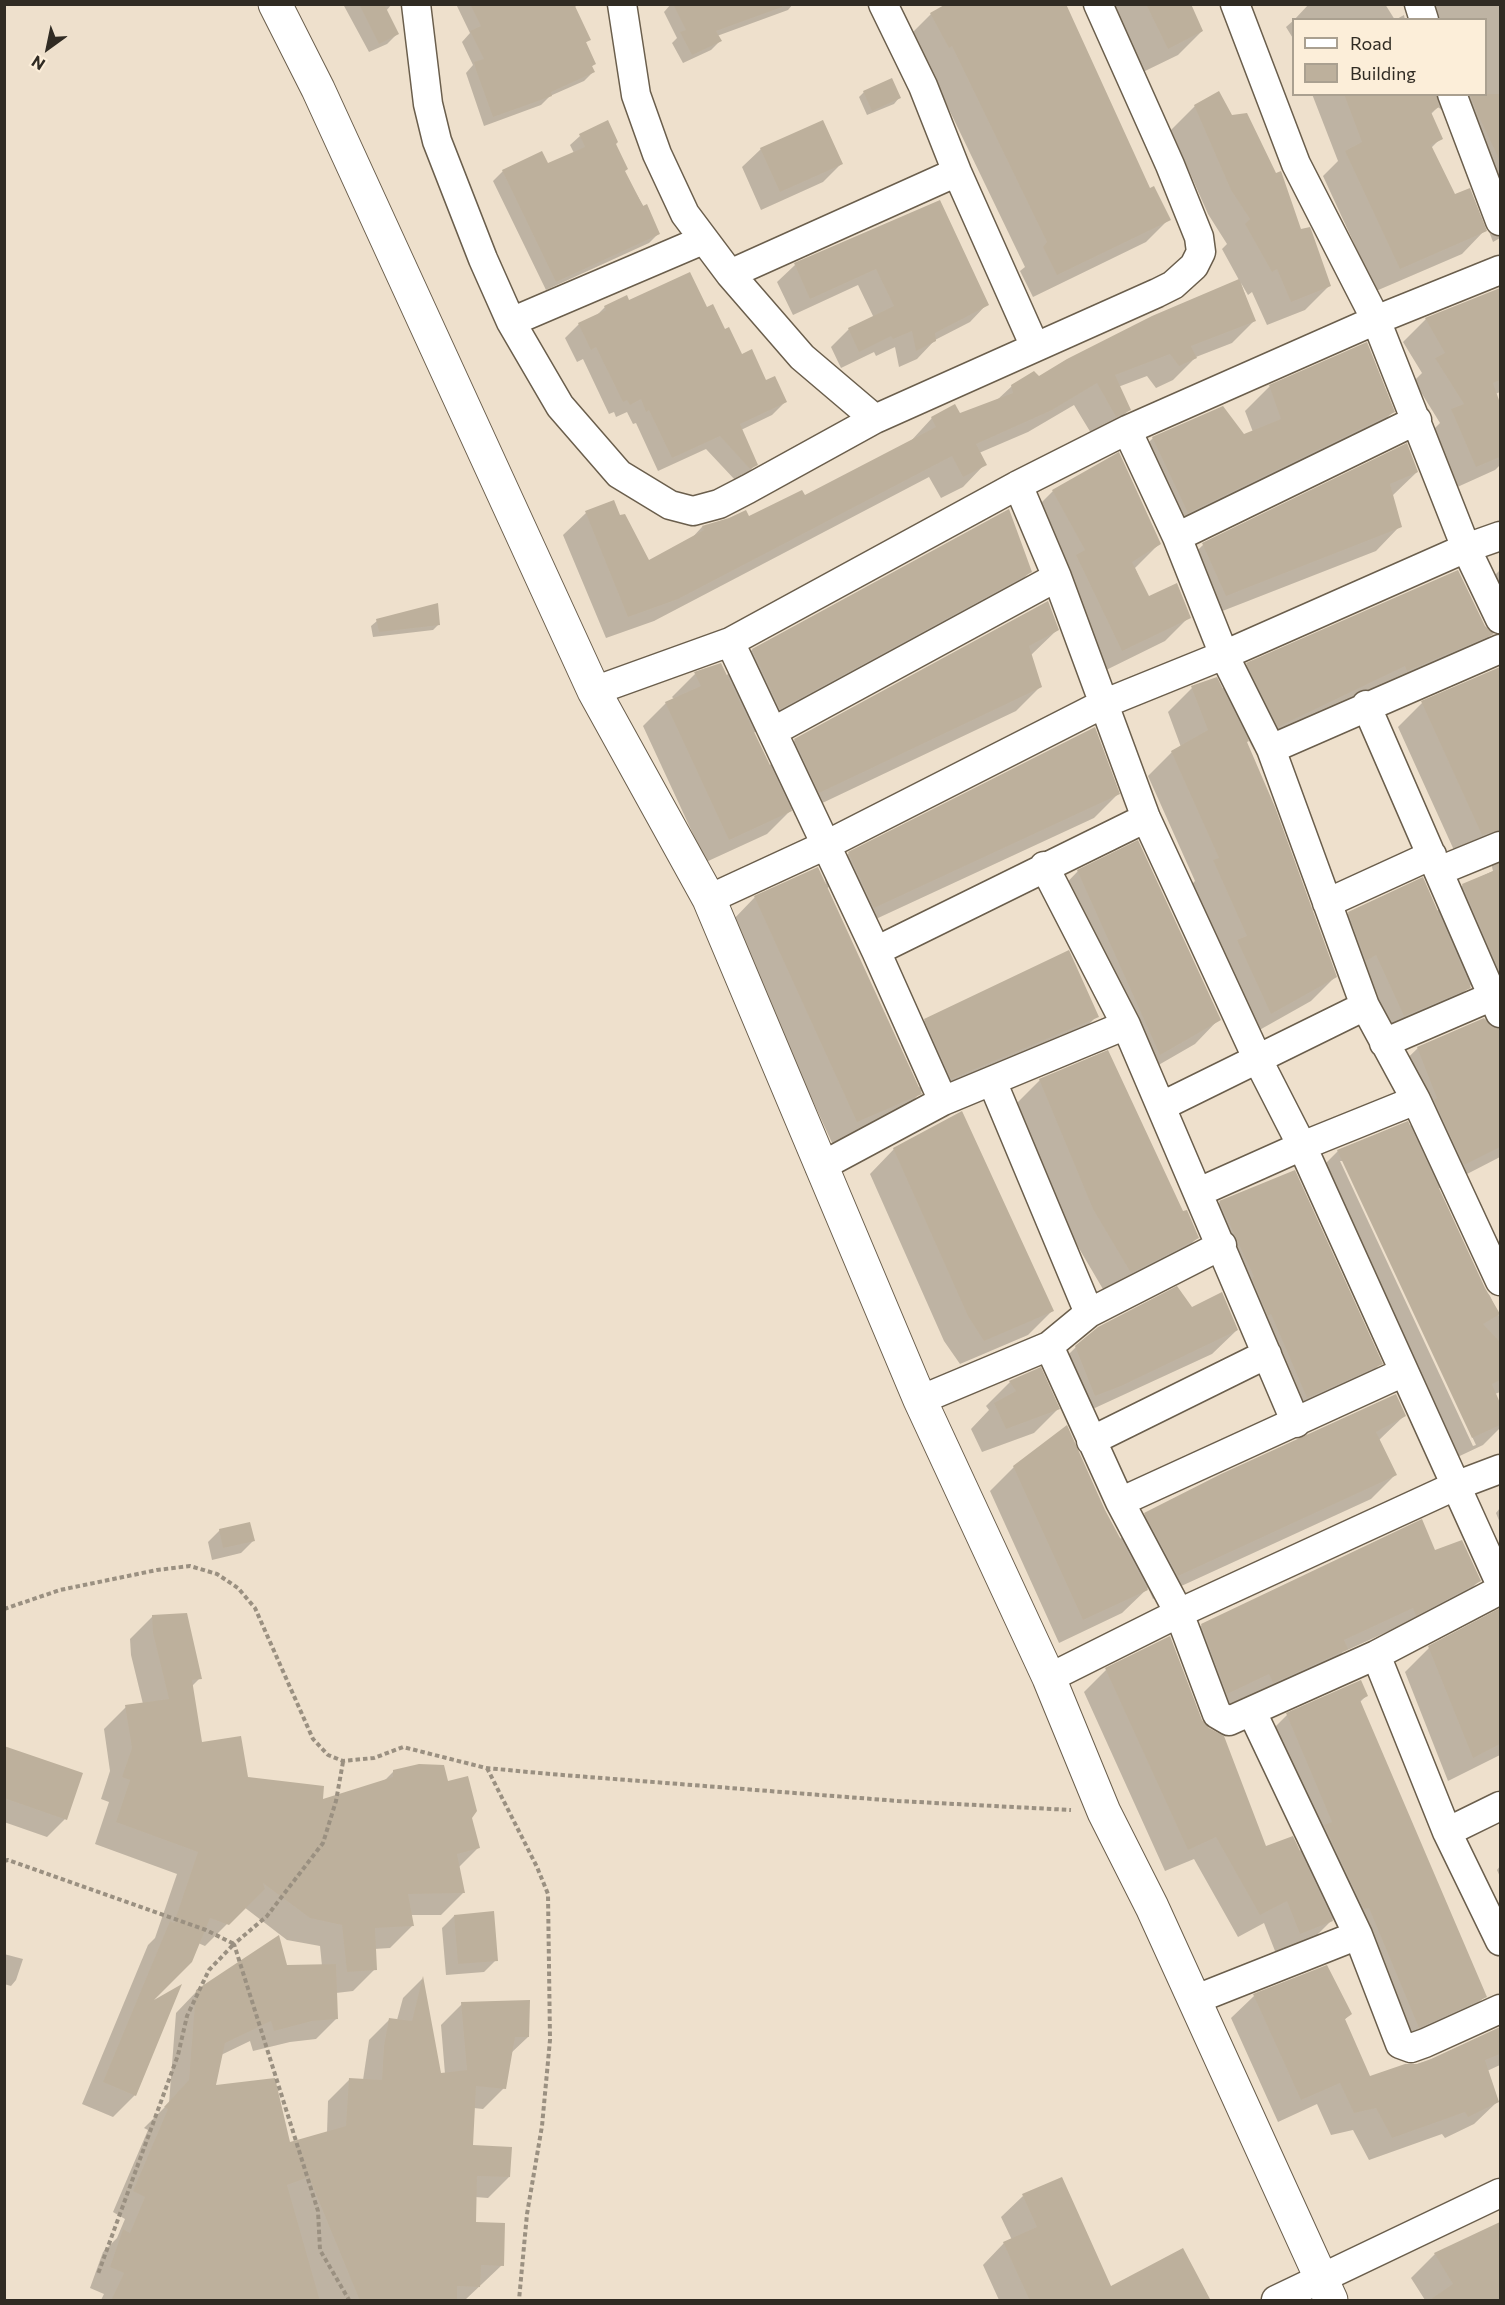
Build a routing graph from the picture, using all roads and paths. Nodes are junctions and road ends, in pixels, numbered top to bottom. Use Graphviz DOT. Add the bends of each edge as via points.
graph roads {
  1 [pos="275,4"];
  2 [pos="416,4"];
  3 [pos="622,4"];
  4 [pos="883,4"];
  5 [pos="1098,4"];
  6 [pos="1244,7"];
  7 [pos="1453,96"];
  8 [pos="1491,171"];
  9 [pos="957,172"];
  10 [pos="1500,221"];
  11 [pos="703,240"];
  12 [pos="1500,270"];
  13 [pos="730,274"];
  14 [pos="1376,320"];
  15 [pos="511,322"];
  16 [pos="1035,347"];
  17 [pos="875,419"];
  18 [pos="1418,420"];
  19 [pos="1127,430"];
  20 [pos="1018,485"];
  21 [pos="1500,536"];
  22 [pos="1177,537"];
  23 [pos="1466,548"];
  24 [pos="1057,577"];
  25 [pos="1500,619"];
  26 [pos="730,642"];
  27 [pos="1500,649"];
  28 [pos="1224,655"];
  29 [pos="594,691"];
  30 [pos="1103,704"];
  31 [pos="1366,705"];
  32 [pos="774,731"];
  33 [pos="1271,749"];
  34 [pos="1146,818"];
  35 [pos="826,845"];
  36 [pos="1500,846"];
  37 [pos="1435,863"];
  38 [pos="1044,866"];
  39 [pos="708,899"];
  40 [pos="1327,903"];
  41 [pos="876,951"];
  42 [pos="1497,1004"];
  43 [pos="1365,1006"];
  44 [pos="1126,1025"];
  45 [pos="1384,1043"];
  46 [pos="1258,1060"];
  47 [pos="992,1081"];
  48 [pos="1416,1100"];
  49 [pos="943,1101"];
  50 [pos="1162,1106"];
  51 [pos="1302,1146"];
  52 [pos="820,1167"];
  53 [pos="1199,1192"];
  54 [pos="1222,1245"];
  55 [pos="1500,1281"];
  56 [pos="1089,1313"];
  57 [pos="1049,1346"];
  58 [pos="1267,1354"];
  59 [pos="1404,1372"];
  60 [pos="920,1400"];
  61 [pos="1296,1422"];
  62 [pos="1091,1441"];
  63 [pos="1500,1469"];
  64 [pos="1455,1486"];
  65 [pos="1120,1502"];
  66 [pos="1500,1583"];
  67 [pos="1500,1590"];
  68 [pos="4,1609"];
  69 [pos="1179,1613"];
  70 [pos="1376,1655"];
  71 [pos="1049,1678"];
  72 [pos="1252,1712"];
  73 [pos="343,1761"];
  74 [pos="486,1768"];
  75 [pos="1500,1806"];
  76 [pos="1104,1812"];
  77 [pos="1447,1832"];
  78 [pos="4,1861"];
  79 [pos="1358,1935"];
  80 [pos="1500,1941"];
  81 [pos="234,1944"];
  82 [pos="1194,2000"];
  83 [pos="1500,2009"];
  84 [pos="1500,2193"];
  85 [pos="98,2274"];
  86 [pos="1327,2290"];
  87 [pos="349,2301"];
  88 [pos="519,2301"];
  89 [pos="1276,2301"];
  1 -- 29 [label="street" via="333,121"];
  2 -- 15 [label="street" via="428,104 437,141"];
  3 -- 11 [label="street" via="636,95 685,214"];
  4 -- 9 [label="street" via="923,86"];
  5 -- 16 [label="street" via="1170,165 1199,237 1201,252 1194,266 1173,285"];
  6 -- 14 [label="street" via="1296,164"];
  7 -- 8 [label="street"];
  8 -- 10 [label="street"];
  9 -- 13 [label="street"];
  9 -- 16 [label="street"];
  11 -- 13 [label="street"];
  11 -- 15 [label="street"];
  12 -- 14 [label="street"];
  13 -- 17 [label="street" via="802,357"];
  14 -- 18 [label="street"];
  14 -- 19 [label="street"];
  15 -- 17 [label="street" via="567,414 619,474 670,505 693,511 719,504"];
  16 -- 17 [label="street"];
  18 -- 22 [label="street"];
  18 -- 23 [label="street"];
  19 -- 20 [label="street"];
  19 -- 22 [label="street"];
  20 -- 24 [label="street"];
  20 -- 26 [label="street"];
  21 -- 23 [label="street"];
  22 -- 28 [label="street"];
  23 -- 25 [label="street"];
  23 -- 28 [label="street"];
  24 -- 30 [label="street"];
  24 -- 32 [label="street"];
  26 -- 29 [label="street"];
  26 -- 32 [label="street"];
  27 -- 31 [label="street"];
  28 -- 30 [label="street"];
  28 -- 33 [label="street"];
  29 -- 39 [label="street"];
  30 -- 34 [label="street"];
  30 -- 35 [label="street"];
  31 -- 33 [label="street"];
  31 -- 37 [label="street"];
  32 -- 35 [label="street"];
  33 -- 40 [label="street"];
  34 -- 38 [label="street"];
  34 -- 46 [label="street"];
  35 -- 39 [label="street"];
  35 -- 41 [label="street"];
  36 -- 37 [label="street"];
  37 -- 40 [label="street"];
  37 -- 42 [label="street"];
  38 -- 41 [label="street"];
  38 -- 44 [label="street"];
  39 -- 52 [label="street"];
  40 -- 43 [label="street"];
  41 -- 49 [label="street"];
  42 -- 45 [label="street"];
  43 -- 45 [label="street"];
  43 -- 46 [label="street"];
  44 -- 47 [label="street"];
  44 -- 50 [label="street"];
  45 -- 48 [label="street"];
  46 -- 50 [label="street"];
  46 -- 51 [label="street"];
  47 -- 49 [label="street"];
  47 -- 56 [label="street"];
  48 -- 51 [label="street"];
  48 -- 55 [label="street"];
  49 -- 52 [label="street"];
  50 -- 53 [label="street"];
  51 -- 53 [label="street"];
  51 -- 59 [label="street"];
  52 -- 60 [label="street"];
  53 -- 54 [label="street"];
  54 -- 56 [label="street"];
  54 -- 58 [label="street"];
  56 -- 57 [label="street"];
  57 -- 60 [label="street"];
  57 -- 62 [label="street"];
  58 -- 61 [label="street"];
  58 -- 62 [label="street"];
  59 -- 61 [label="street"];
  59 -- 64 [label="street"];
  60 -- 71 [label="street"];
  61 -- 65 [label="street"];
  62 -- 65 [label="street"];
  63 -- 64 [label="street"];
  64 -- 66 [label="street"];
  64 -- 69 [label="street"];
  65 -- 69 [label="street"];
  67 -- 70 [label="street"];
  68 -- 73 [label="path" via="60,1590 157,1570 190,1566 217,1574 238,1588 255,1608 313,1739 328,1755"];
  69 -- 71 [label="street"];
  69 -- 72 [label="street" via="1216,1714 1229,1721"];
  70 -- 72 [label="street"];
  70 -- 77 [label="street"];
  71 -- 76 [label="street"];
  72 -- 79 [label="street"];
  73 -- 74 [label="path" via="374,1758 403,1747"];
  73 -- 81 [label="path" via="323,1843 267,1916"];
  74 -- 76 [label="path" via="898,1801"];
  74 -- 88 [label="path" via="548,1894 550,2040"];
  75 -- 77 [label="street"];
  76 -- 82 [label="street"];
  77 -- 80 [label="street"];
  78 -- 81 [label="path" via="206,1930"];
  79 -- 82 [label="street"];
  79 -- 83 [label="street" via="1400,2044 1411,2048"];
  81 -- 85 [label="path" via="209,1970 187,2016 178,2055"];
  81 -- 87 [label="path" via="318,2211 320,2250"];
  82 -- 86 [label="street"];
  84 -- 86 [label="street"];
  86 -- 89 [label="street"];
}
